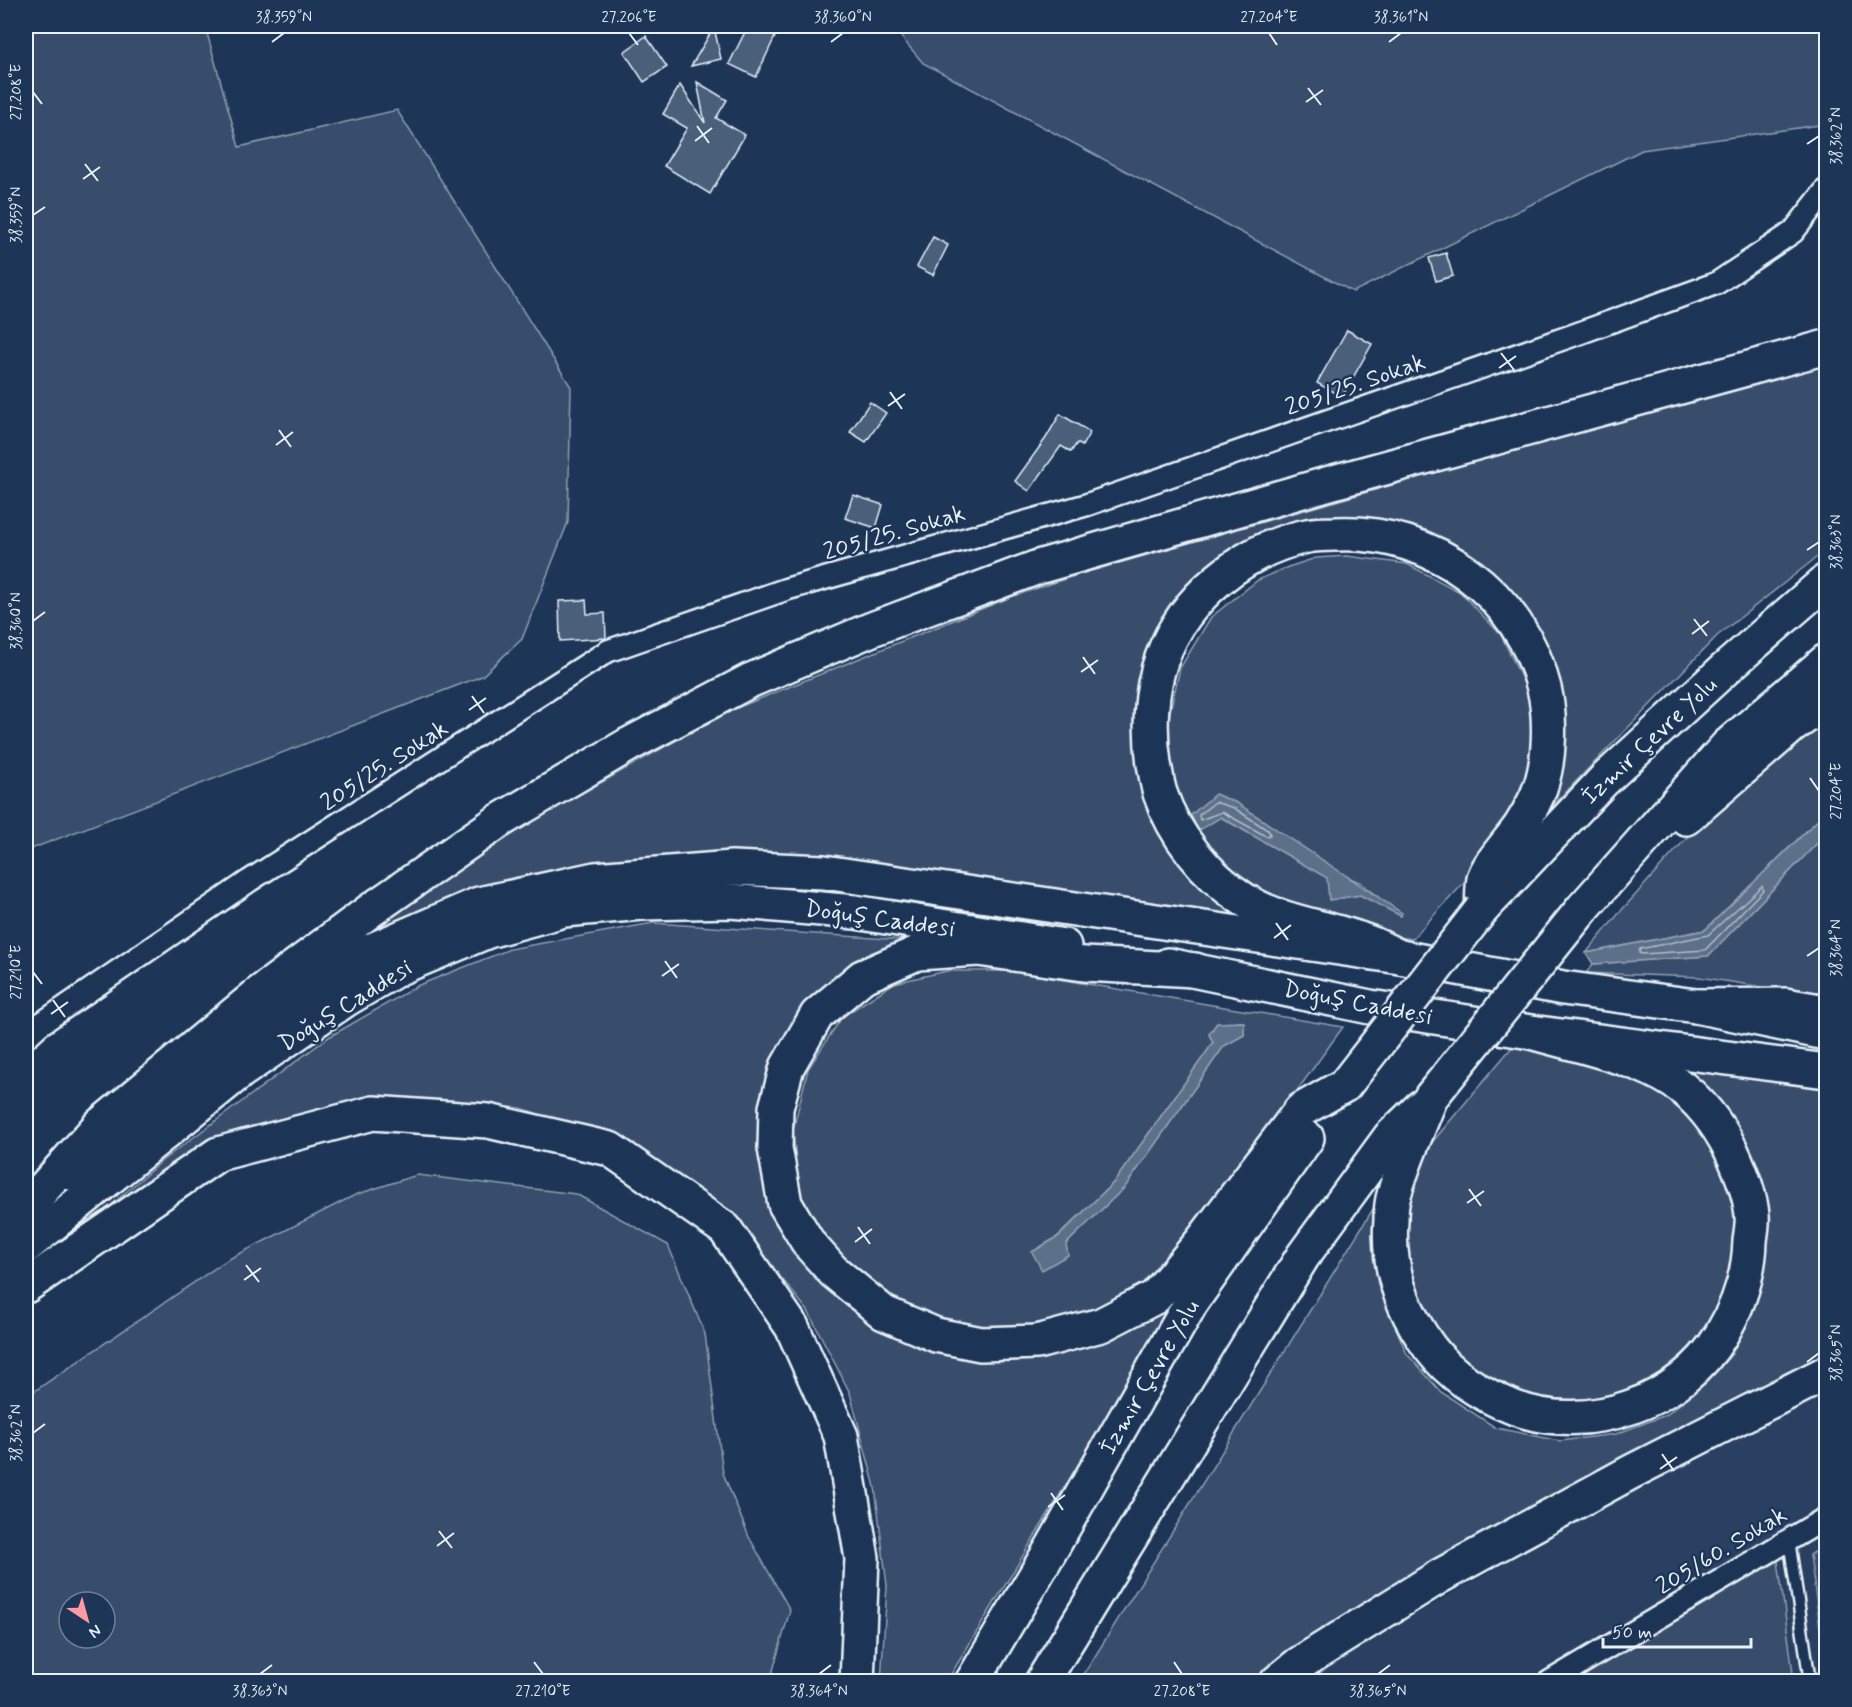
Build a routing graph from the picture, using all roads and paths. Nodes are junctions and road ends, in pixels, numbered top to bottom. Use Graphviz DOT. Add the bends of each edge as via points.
graph roads {
  1 [pos="1827,189"];
  2 [pos="1827,346"];
  3 [pos="1827,581"];
  4 [pos="1827,661"];
  5 [pos="1827,702"];
  6 [pos="1583,908"];
  7 [pos="1482,909"];
  8 [pos="1400,957"];
  9 [pos="1195,969"];
  10 [pos="1696,1006"];
  11 [pos="1827,1012"];
  12 [pos="1531,1032"];
  13 [pos="1827,1033"];
  14 [pos="26,1037"];
  15 [pos="1827,1071"];
  16 [pos="1345,1085"];
  17 [pos="1431,1097"];
  18 [pos="26,1209"];
  19 [pos="26,1246"];
  20 [pos="26,1286"];
  21 [pos="1827,1373"];
  22 [pos="1827,1518"];
  23 [pos="1789,1540"];
  24 [pos="857,1682"];
  25 [pos="972,1682"];
  26 [pos="1042,1682"];
  27 [pos="1277,1682"];
  28 [pos="1549,1682"];
  29 [pos="1810,1682"];
  1 -- 14 [label="street, 205/25. Sokak" via="1793,232 1717,283 1086,505 787,589 608,651 249,881"];
  2 -- 18 [label="main road" via="1038,567 872,629 749,681 628,745 499,821 371,910 261,992 100,1125"];
  3 -- 7 [label="main road, İzmir Çevre Yolu" via="1604,780"];
  4 -- 6 [label="main road" via="1727,746"];
  5 -- 6 [label="main road" via="1791,726"];
  6 -- 17 [label="main road, bridge"];
  7 -- 8 [label="main road" via="1485,876 1521,825 1540,789 1550,736 1545,690 1532,650 1483,584 1418,545 1363,532 1308,535 1256,553 1214,582 1181,620 1161,658 1150,710 1159,792 1176,830 1207,869 1244,900 1277,915 1363,940"];
  7 -- 16 [label="main road, İzmir Çevre Yolu, bridge"];
  8 -- 10 [label="main road, Doğuş Caddesi" via="1563,988"];
  8 -- 18 [label="main road, Doğuş Caddesi" via="824,873 732,868 595,879 478,904 370,951 287,1002 189,1074"];
  9 -- 12 [label="main road, Doğuş Caddesi" via="1370,1007"];
  9 -- 16 [label="main road" via="1084,964 978,949 917,953 862,977 818,1015 787,1067 776,1108 775,1148 785,1204 809,1244 833,1271 884,1313 936,1335 981,1344 1037,1342 1101,1325 1155,1298 1301,1110"];
  9 -- 19 [label="main road, Doğuş Caddesi" via="855,912 730,901 564,910 488,931 399,968 345,1000 241,1071"];
  10 -- 11 [label="main road" via="1785,1005"];
  10 -- 13 [label="main road, Doğuş Caddesi"];
  12 -- 15 [label="main road, Doğuş Caddesi"];
  12 -- 17 [label="main road" via="1635,1063 1674,1082 1698,1102 1723,1134 1740,1171 1752,1214 1749,1258 1739,1298 1721,1336 1697,1365 1670,1388 1604,1416 1567,1419 1530,1414 1494,1400 1461,1380 1436,1355 1403,1304 1389,1236 1393,1198"];
  16 -- 25 [label="main road, İzmir Çevre Yolu" via="1191,1303"];
  17 -- 26 [label="main road" via="1390,1137 1303,1256"];
  20 -- 24 [label="main road" via="218,1154 374,1113 488,1121 610,1149 725,1229 792,1327 841,1436 862,1558"];
  21 -- 27 [label="main road" via="1631,1472 1440,1576 1299,1664"];
  22 -- 23 [label="street, 205/60. Sokak"];
  23 -- 28 [label="street, 205/60. Sokak"];
  23 -- 29 [label="lane"];
}
